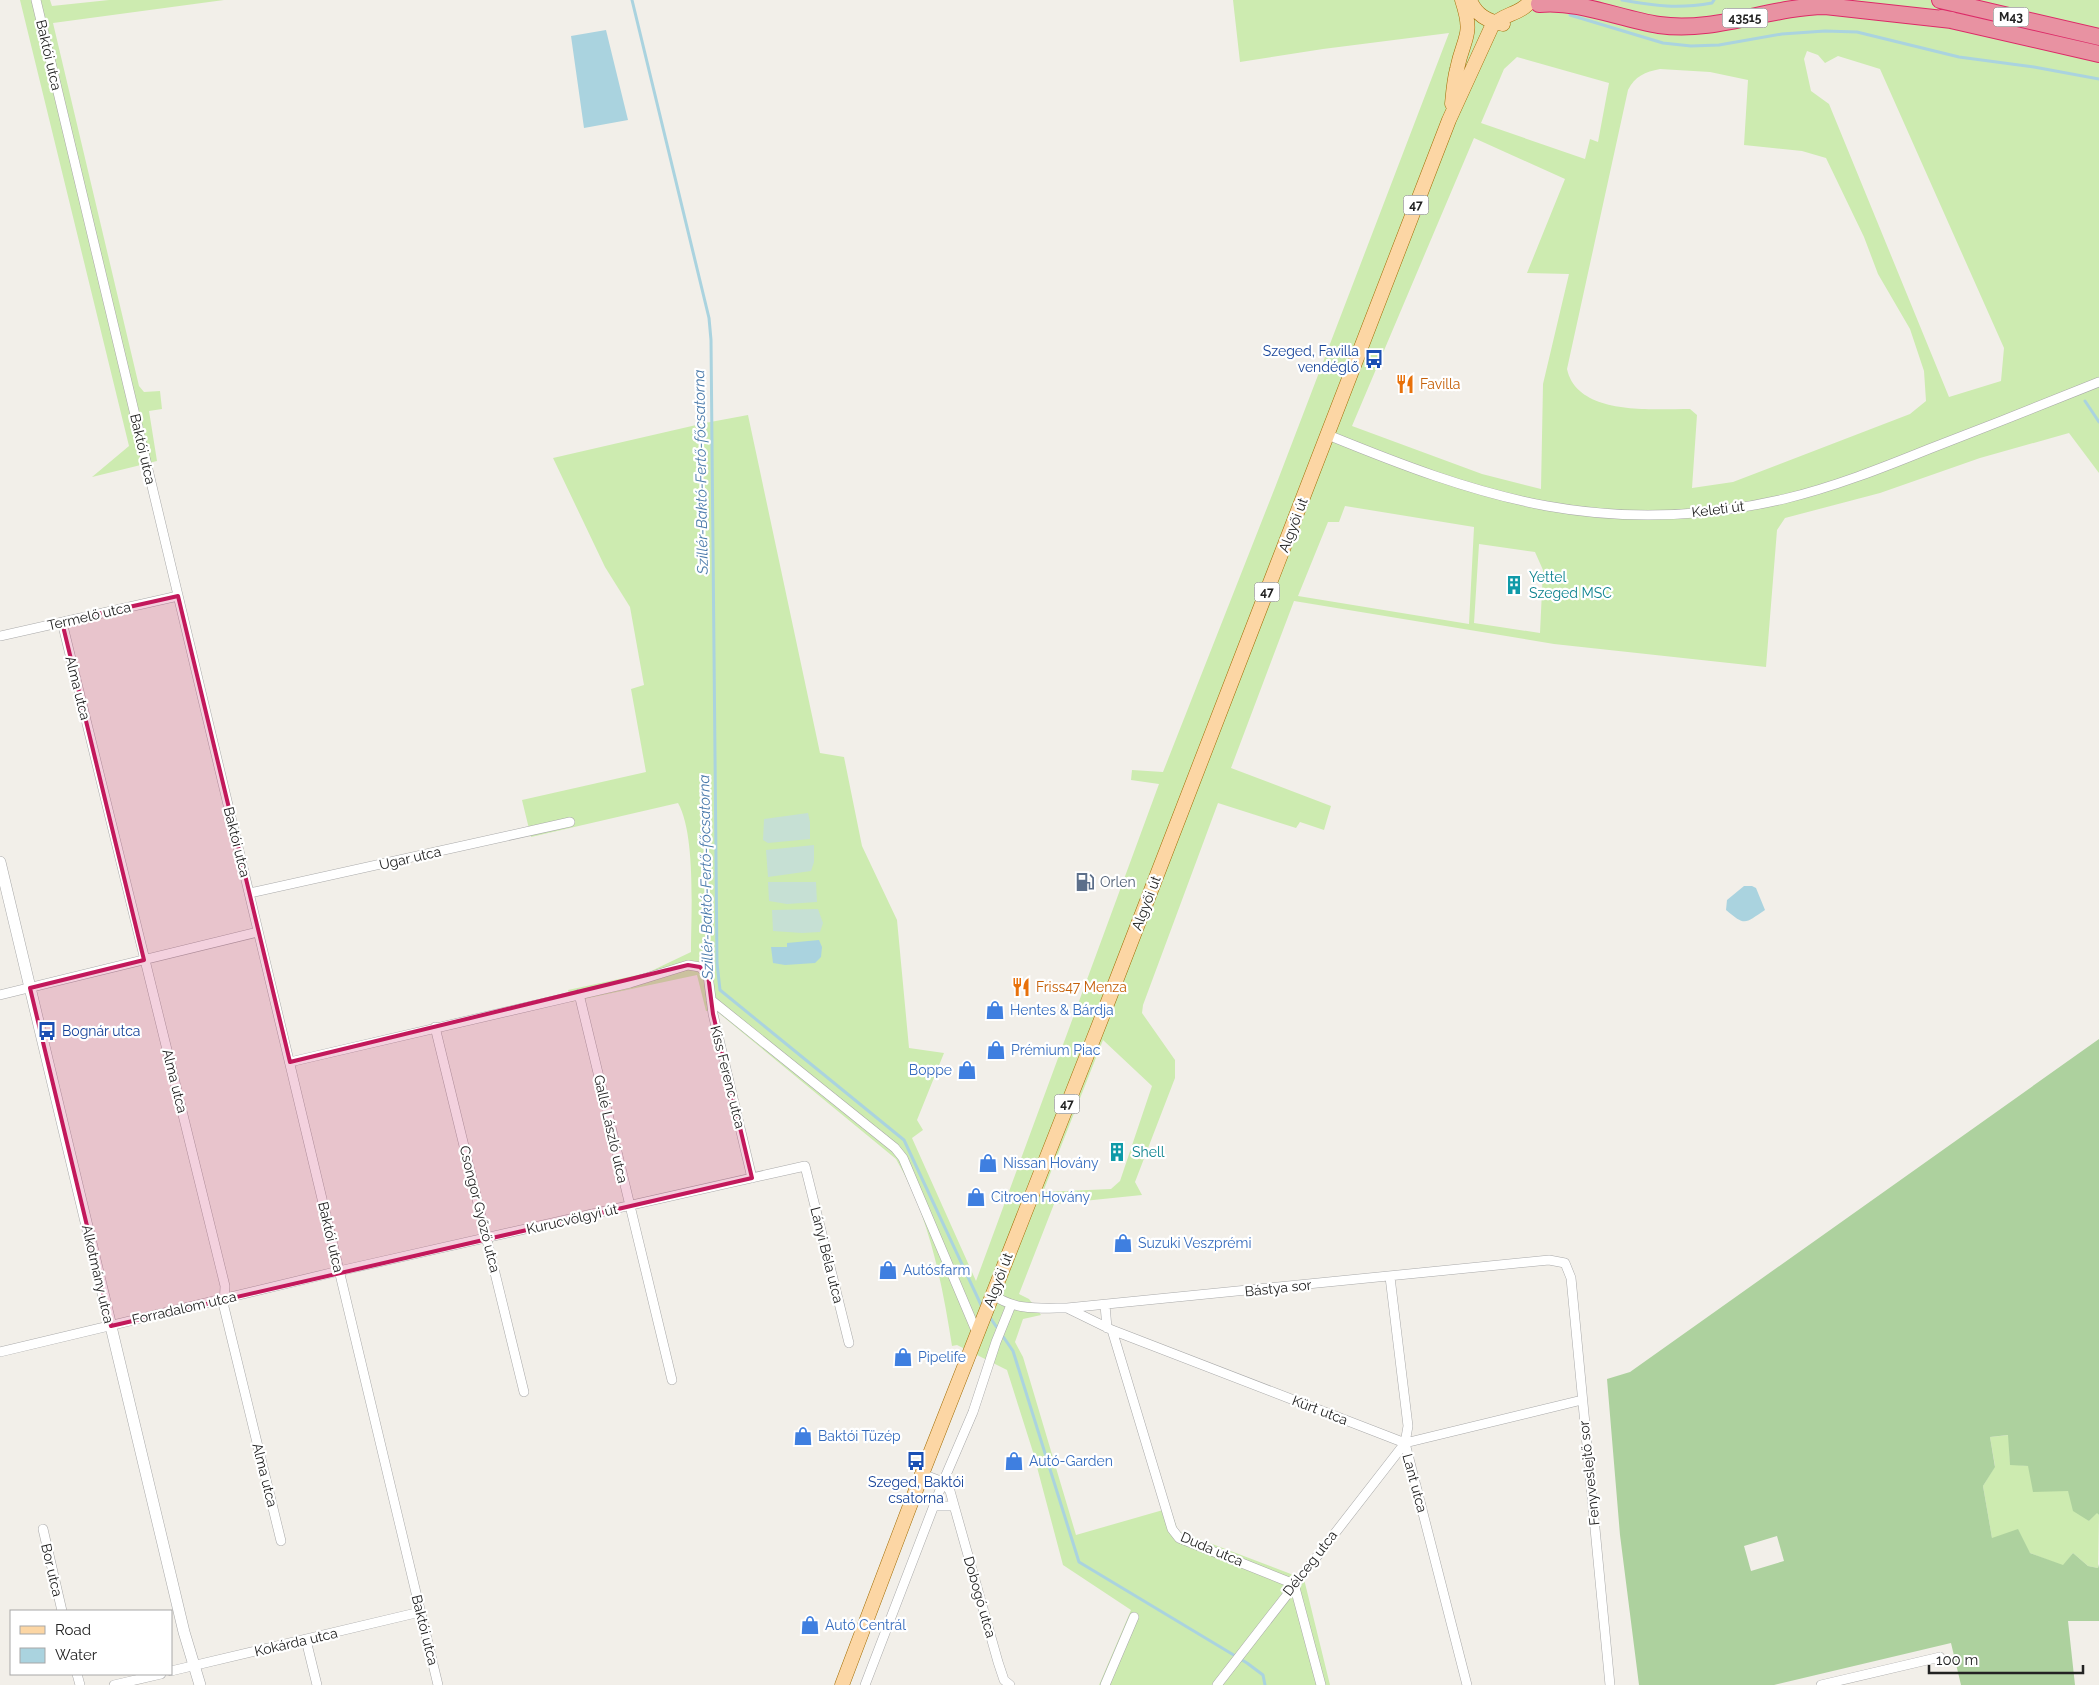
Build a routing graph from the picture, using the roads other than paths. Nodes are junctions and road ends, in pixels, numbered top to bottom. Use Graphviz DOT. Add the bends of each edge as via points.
graph roads {
  1 [pos="36,0"];
  2 [pos="1462,0"];
  3 [pos="1470,0"];
  4 [pos="1870,0"];
  5 [pos="1940,0"];
  6 [pos="1978,0"];
  7 [pos="1537,1"];
  8 [pos="1477,13"];
  9 [pos="1952,20"];
  10 [pos="1499,24"];
  11 [pos="2082,34"];
  12 [pos="2099,37"];
  13 [pos="2099,54"];
  14 [pos="1450,120"];
  15 [pos="2099,382"];
  16 [pos="1328,435"];
  17 [pos="178,596"];
  18 [pos="62,622"];
  19 [pos="0,636"];
  20 [pos="570,822"];
  21 [pos="0,862"];
  22 [pos="250,894"];
  23 [pos="258,932"];
  24 [pos="144,960"];
  25 [pos="30,988"];
  26 [pos="579,994"];
  27 [pos="0,995"];
  28 [pos="711,1000"];
  29 [pos="435,1027"];
  30 [pos="290,1062"];
  31 [pos="805,1166"];
  32 [pos="752,1178"];
  33 [pos="629,1206"];
  34 [pos="487,1239"];
  35 [pos="1565,1263"];
  36 [pos="339,1271"];
  37 [pos="1390,1277"];
  38 [pos="991,1297"];
  39 [pos="225,1299"];
  40 [pos="1011,1304"];
  41 [pos="1104,1305"];
  42 [pos="1067,1308"];
  43 [pos="111,1326"];
  44 [pos="979,1328"];
  45 [pos="1109,1329"];
  46 [pos="849,1343"];
  47 [pos="0,1352"];
  48 [pos="672,1380"];
  49 [pos="524,1392"];
  50 [pos="1582,1400"];
  51 [pos="1405,1443"];
  52 [pos="922,1474"];
  53 [pos="943,1482"];
  54 [pos="934,1506"];
  55 [pos="954,1506"];
  56 [pos="42,1529"];
  57 [pos="281,1541"];
  58 [pos="1294,1584"];
  59 [pos="62,1610"];
  60 [pos="420,1612"];
  61 [pos="1134,1616"];
  62 [pos="306,1640"];
  63 [pos="1940,1657"];
  64 [pos="194,1666"];
  65 [pos="172,1671"];
  66 [pos="157,1675"];
  67 [pos="114,1685"];
  68 [pos="200,1685"];
  69 [pos="317,1685"];
  70 [pos="438,1685"];
  71 [pos="842,1685"];
  72 [pos="865,1685"];
  73 [pos="1010,1685"];
  74 [pos="1105,1685"];
  75 [pos="1217,1685"];
  76 [pos="1321,1685"];
  77 [pos="1467,1685"];
  78 [pos="1610,1685"];
  79 [pos="1821,1685"];
  1 -- 17 [label="street, Baktói utca"];
  2 -- 14 [label="main road, 47" via="1469,28 1457,68"];
  3 -- 8 [label="main road"];
  4 -- 9 [label="highway, M43"];
  5 -- 11 [label="highway, M43"];
  6 -- 11 [label="highway" via="2043,18"];
  7 -- 9 [label="highway, 43515" via="1566,2 1660,25 1713,25 1777,10 1818,6"];
  7 -- 10 [label="main road" via="1520,22"];
  8 -- 10 [label="main road"];
  8 -- 14 [label="main road, 47" via="1476,35"];
  9 -- 13 [label="highway, M43"];
  10 -- 14 [label="main road, 47" via="1477,74"];
  11 -- 12 [label="highway, M43"];
  14 -- 16 [label="main road, Algyői út / 47"];
  15 -- 16 [label="street, Keleti út" via="1836,484 1766,503 1697,512 1621,514 1546,506 1422,472"];
  16 -- 38 [label="main road, Algyői út / 47"];
  17 -- 18 [label="street, Termelő utca"];
  17 -- 22 [label="street, Baktói utca"];
  18 -- 19 [label="street, Termelő utca"];
  18 -- 24 [label="street, Alma utca"];
  20 -- 22 [label="street, Ugar utca"];
  21 -- 25 [label="street, Alkotmány utca"];
  22 -- 23 [label="street, Baktói utca"];
  23 -- 24 [label="street"];
  23 -- 30 [label="street, Baktói utca"];
  24 -- 25 [label="street"];
  24 -- 39 [label="street, Alma utca" via="225,1286"];
  25 -- 27 [label="street"];
  25 -- 43 [label="street, Alkotmány utca"];
  26 -- 28 [label="street, Kiss Ferenc utca" via="688,965 700,966 708,975"];
  26 -- 29 [label="street"];
  26 -- 33 [label="street, Gallé László utca"];
  28 -- 32 [label="street, Kiss Ferenc utca"];
  28 -- 44 [label="street" via="895,1148"];
  29 -- 30 [label="street"];
  29 -- 34 [label="street, Csongor Győző utca"];
  30 -- 36 [label="street, Baktói utca"];
  31 -- 32 [label="street, Kurucvölgyi út"];
  31 -- 46 [label="street, Lányi Béla utca"];
  32 -- 33 [label="street, Kurucvölgyi út"];
  33 -- 34 [label="street, Kurucvölgyi út"];
  33 -- 48 [label="street, Gallé László utca"];
  34 -- 36 [label="street, Kurucvölgyi út"];
  34 -- 49 [label="street, Csongor Győző utca"];
  35 -- 37 [label="street, Bástya sor" via="1549,1260"];
  35 -- 50 [label="street, Fenyveslejtő sor" via="1572,1278"];
  36 -- 39 [label="street, Forradalom utca"];
  36 -- 60 [label="street, Baktói utca"];
  37 -- 41 [label="street, Bástya sor"];
  37 -- 51 [label="street, Lant utca" via="1408,1426"];
  38 -- 40 [label="street, Bástya sor"];
  38 -- 44 [label="main road, Algyői út / 47"];
  39 -- 43 [label="street, Forradalom utca"];
  39 -- 57 [label="street, Alma utca" via="224,1307"];
  40 -- 42 [label="street, Bástya sor"];
  40 -- 53 [label="street, Algyői út" via="973,1412"];
  41 -- 42 [label="street, Bástya sor"];
  41 -- 45 [label="street, Duda utca"];
  42 -- 45 [label="street, Kürt utca"];
  43 -- 47 [label="street, Forradalom utca"];
  43 -- 64 [label="street, Alkotmány utca"];
  44 -- 52 [label="main road, Algyői út / 47"];
  45 -- 51 [label="street, Kürt utca"];
  45 -- 58 [label="street, Duda utca" via="1172,1529 1179,1538"];
  50 -- 51 [label="street"];
  50 -- 78 [label="street, Fenyveslejtő sor"];
  51 -- 58 [label="street, Délceg utca"];
  51 -- 77 [label="street, Lant utca"];
  52 -- 53 [label="street"];
  52 -- 71 [label="main road, Algyői út / 47"];
  53 -- 54 [label="street, Algyői út"];
  53 -- 55 [label="street, Dobogó utca" via="950,1491"];
  54 -- 55 [label="street"];
  54 -- 72 [label="street, Algyői út"];
  55 -- 73 [label="street, Dobogó utca" via="998,1662 1004,1680"];
  56 -- 59 [label="street, Bor utca"];
  58 -- 75 [label="street, Délceg utca"];
  58 -- 76 [label="street"];
  60 -- 62 [label="street, Kokárda utca"];
  60 -- 70 [label="street, Baktói utca"];
  61 -- 74 [label="street"];
  62 -- 64 [label="street, Kokárda utca"];
  62 -- 69 [label="street"];
  63 -- 79 [label="street"];
  64 -- 65 [label="street, Kokárda utca"];
  64 -- 68 [label="street, Alkotmány utca"];
  66 -- 67 [label="street"];
}
